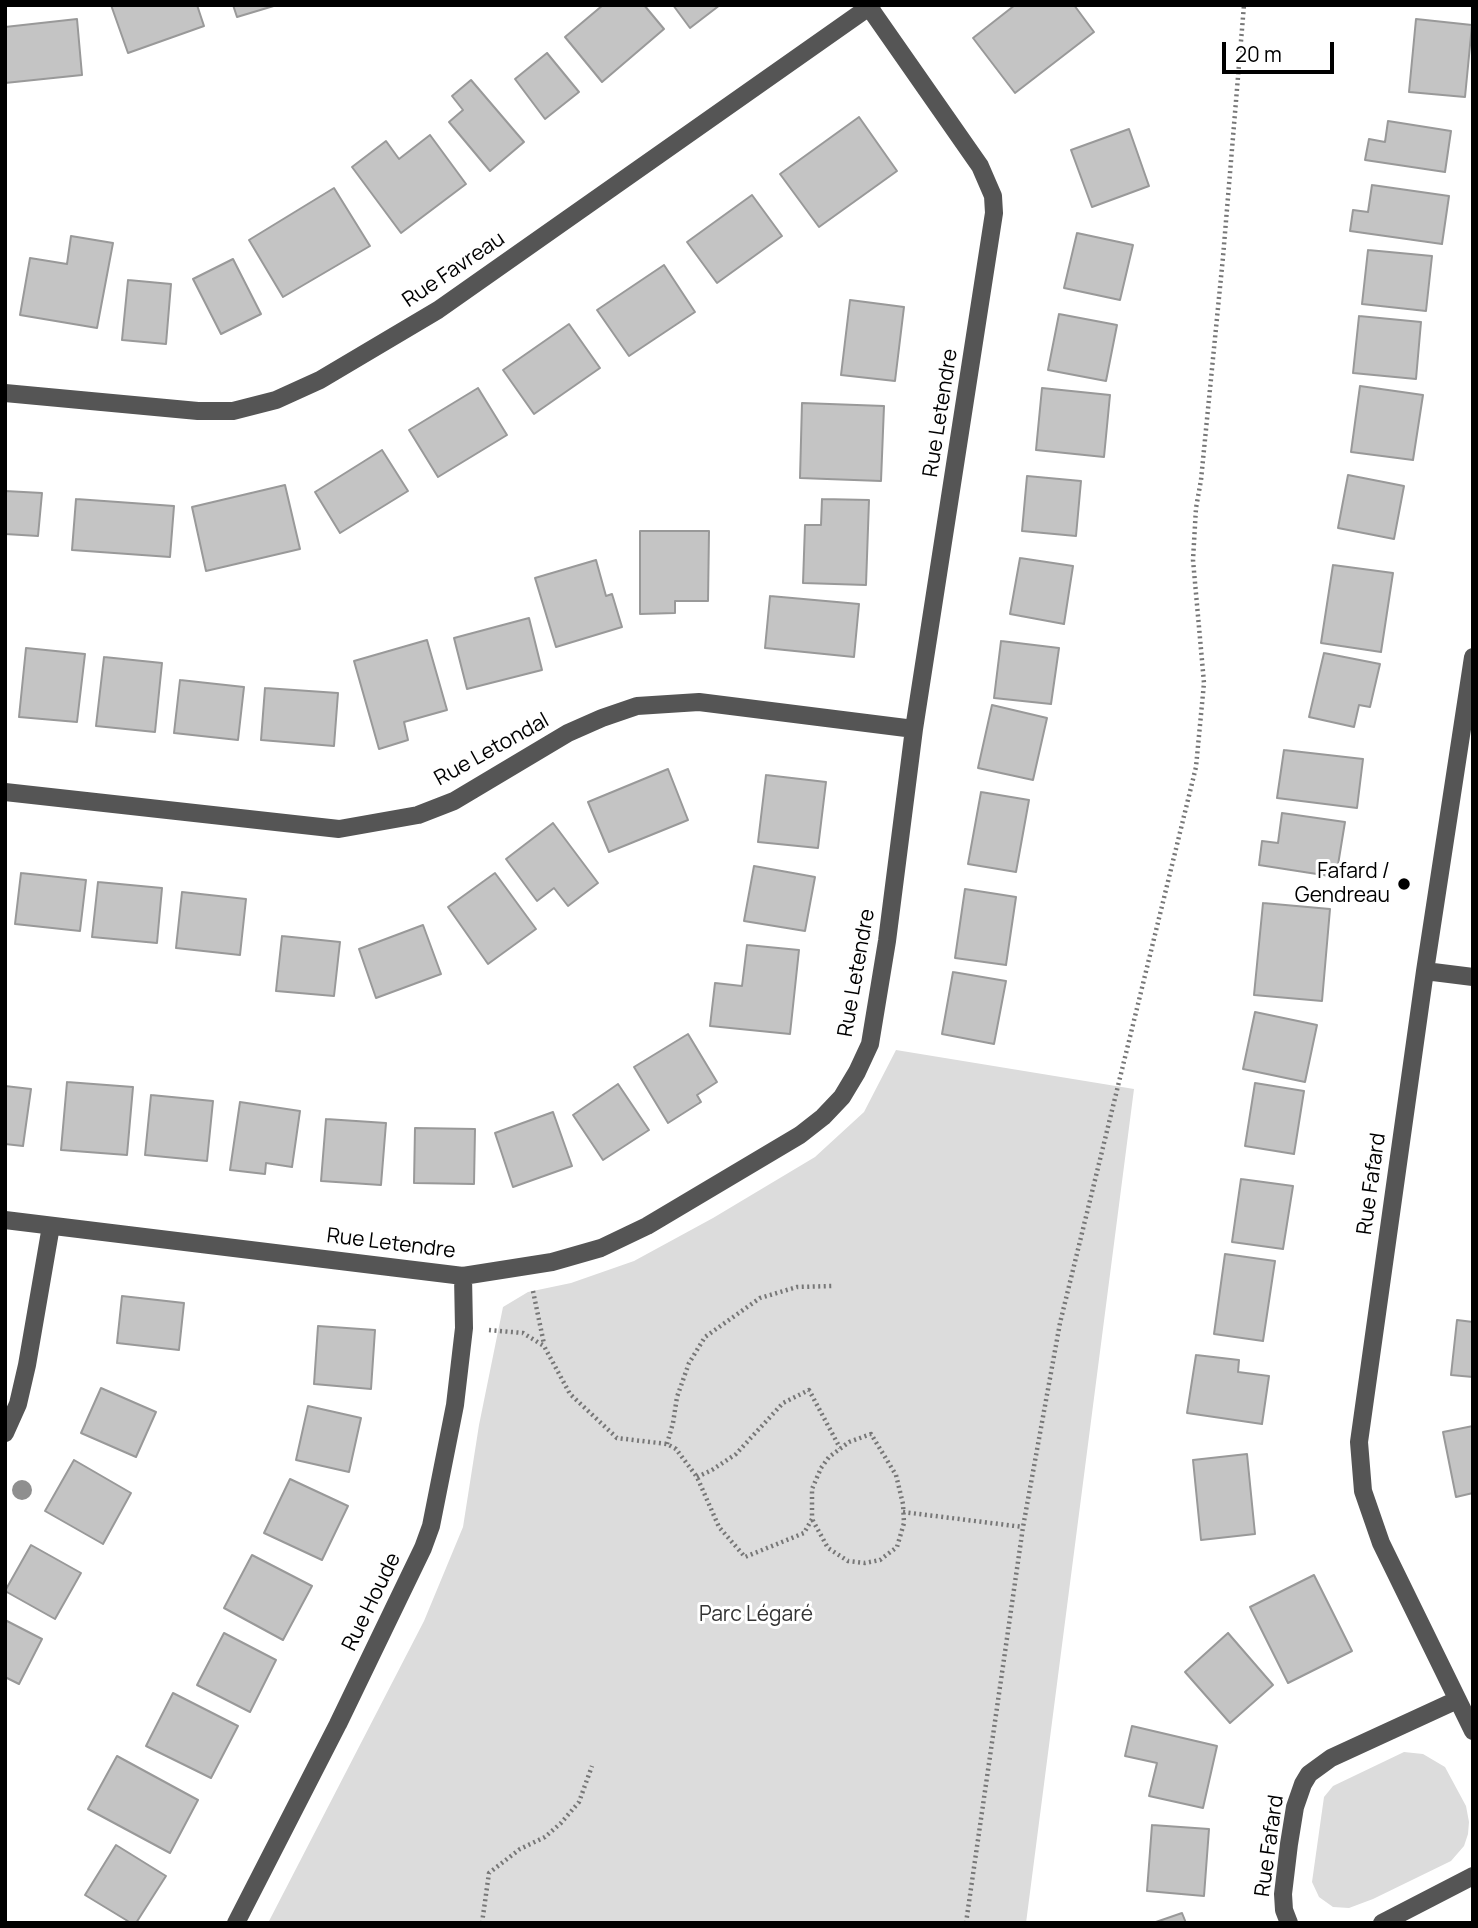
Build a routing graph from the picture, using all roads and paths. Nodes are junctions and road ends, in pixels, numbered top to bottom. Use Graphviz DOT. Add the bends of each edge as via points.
graph roads {
  1 [pos="1244,5"];
  2 [pos="871,6"];
  3 [pos="5,393"];
  4 [pos="1473,657"];
  5 [pos="915,729"];
  6 [pos="5,792"];
  7 [pos="1425,971"];
  8 [pos="1473,977"];
  9 [pos="5,1220"];
  10 [pos="51,1226"];
  11 [pos="529,1266"];
  12 [pos="463,1276"];
  13 [pos="832,1286"];
  14 [pos="464,1328"];
  15 [pos="544,1346"];
  16 [pos="5,1433"];
  17 [pos="667,1444"];
  18 [pos="840,1448"];
  19 [pos="697,1477"];
  20 [pos="903,1512"];
  21 [pos="812,1519"];
  22 [pos="1023,1527"];
  23 [pos="1457,1700"];
  24 [pos="1473,1731"];
  25 [pos="592,1766"];
  26 [pos="1473,1876"];
  27 [pos="236,1923"];
  28 [pos="482,1923"];
  29 [pos="966,1923"];
  30 [pos="1289,1923"];
  31 [pos="1382,1923"];
  1 -- 22 [label="path" via="1221,285 1196,508 1194,560 1204,683 1196,767 1060,1323"];
  2 -- 3 [label="street, Rue Favreau" via="438,310 320,380 276,400 233,411 198,411"];
  2 -- 5 [label="street, Rue Letendre" via="980,166 993,196"];
  4 -- 7 [label="street, Rue Fafard"];
  5 -- 6 [label="street, Rue Letondal" via="699,702 638,706 568,733 454,801 418,815 339,828"];
  5 -- 11 [label="street, Rue Letendre" via="870,1044 842,1097 800,1135 647,1226 601,1248"];
  7 -- 8 [label="street"];
  7 -- 23 [label="street, Rue Fafard" via="1360,1453 1363,1491 1381,1543"];
  9 -- 10 [label="street, Rue Letendre"];
  10 -- 12 [label="street, Rue Letendre"];
  10 -- 16 [label="street" via="27,1365"];
  11 -- 12 [label="street, Rue Letendre"];
  11 -- 15 [label="path"];
  12 -- 14 [label="street, Rue Houde"];
  13 -- 17 [label="path" via="797,1287 760,1298 705,1337 689,1363"];
  14 -- 15 [label="path" via="523,1333"];
  14 -- 27 [label="street, Rue Houde" via="455,1405 423,1548"];
  15 -- 17 [label="path" via="570,1394 617,1437"];
  17 -- 19 [label="path"];
  18 -- 19 [label="path" via="809,1390 783,1403 736,1454"];
  18 -- 20 [label="path" via="871,1434 896,1475"];
  18 -- 21 [label="path" via="821,1468 812,1489"];
  19 -- 21 [label="path" via="719,1527 745,1557 804,1532"];
  20 -- 21 [label="path" via="897,1547 880,1560 865,1563 848,1561 828,1548"];
  20 -- 22 [label="path"];
  22 -- 29 [label="path"];
  23 -- 24 [label="street, Rue Fafard"];
  23 -- 30 [label="street, Rue Fafard" via="1331,1758 1310,1774 1295,1807 1289,1844 1283,1894"];
  25 -- 28 [label="path" via="579,1802 561,1823 489,1873"];
  26 -- 31 [label="street"];
}
